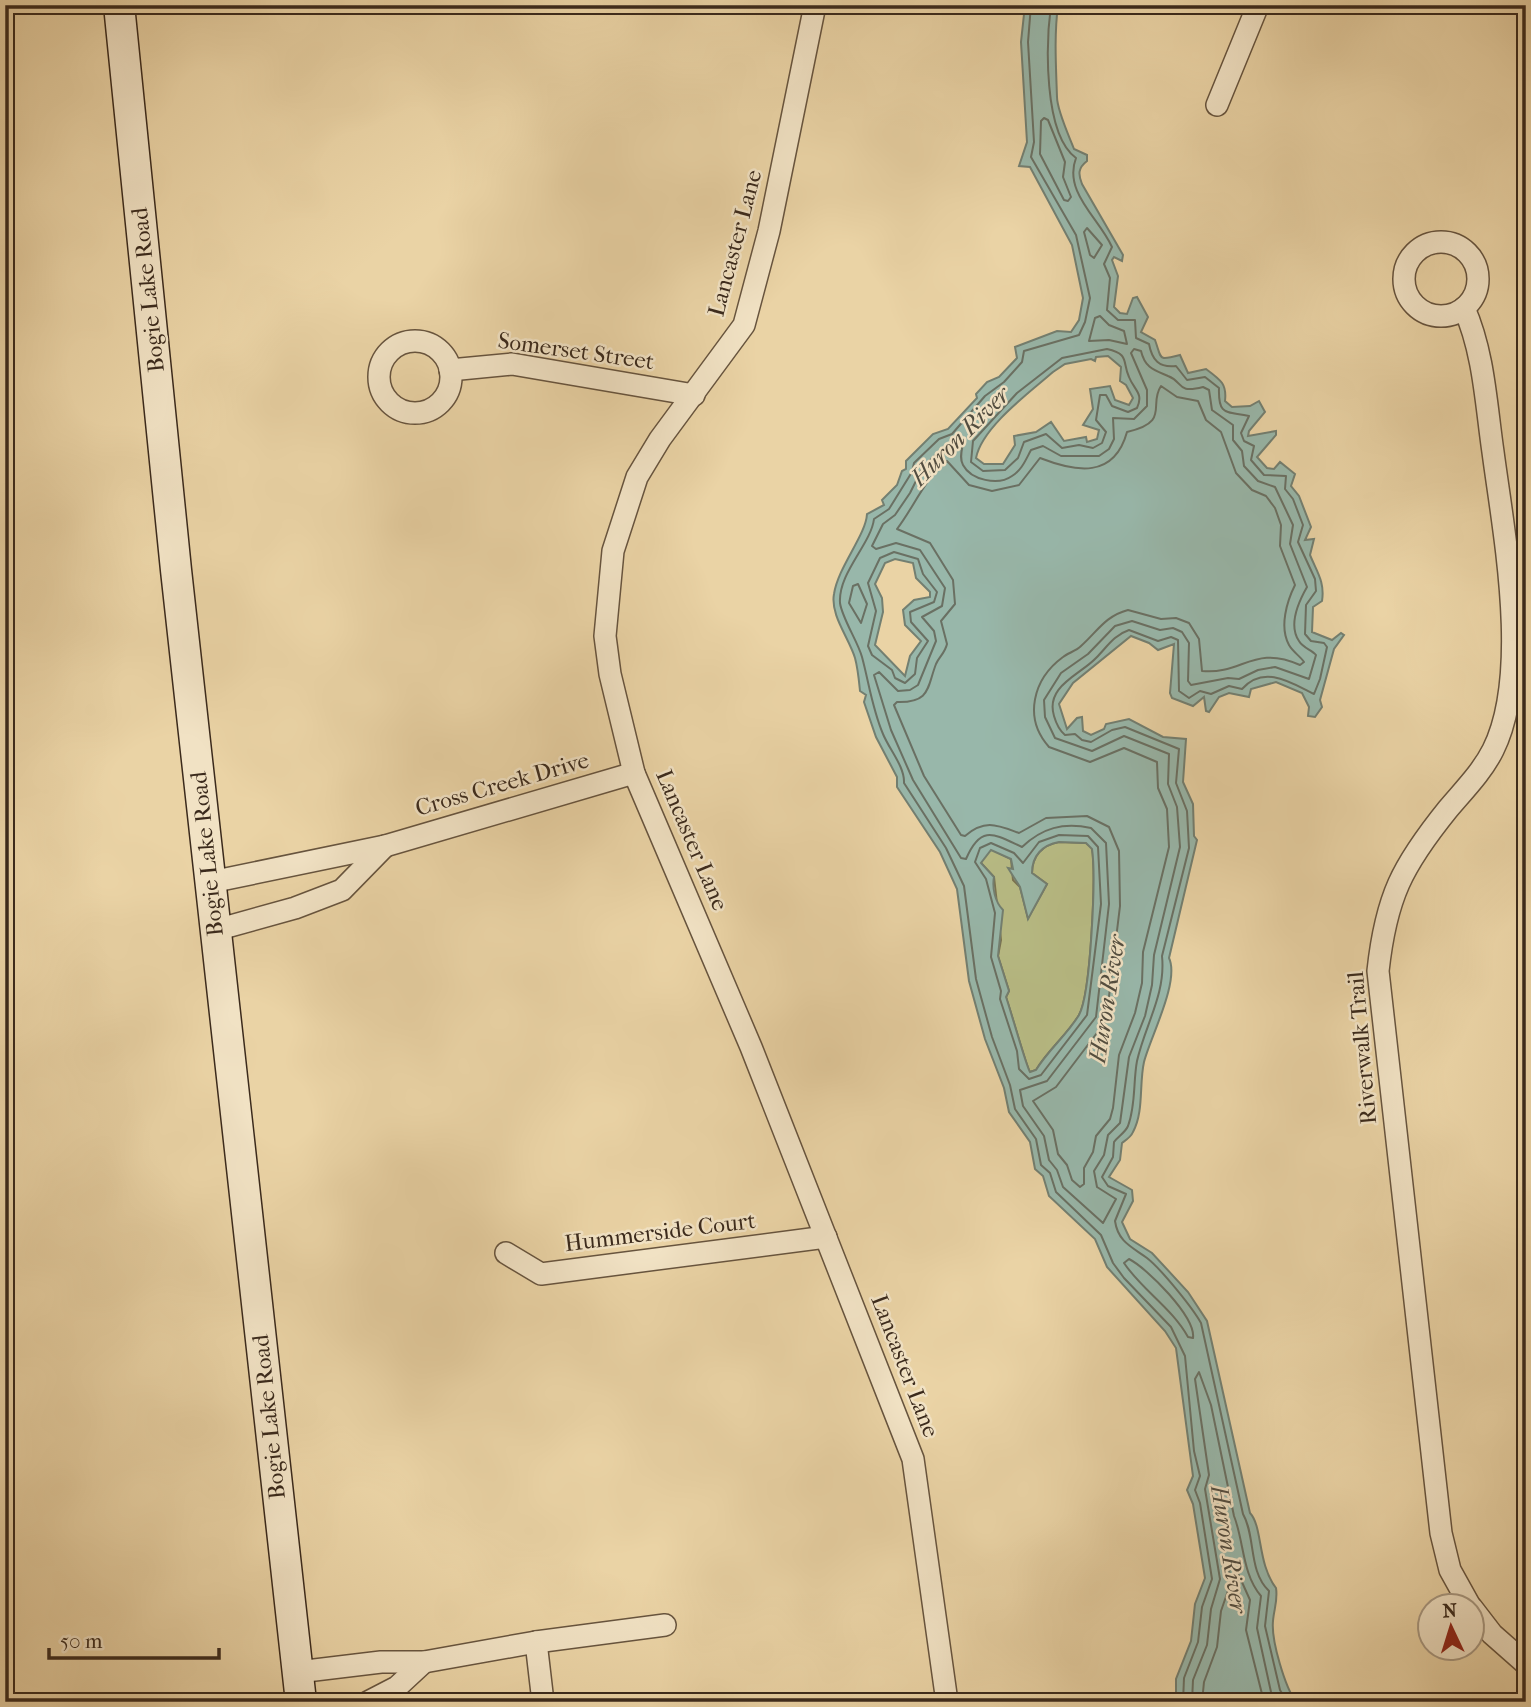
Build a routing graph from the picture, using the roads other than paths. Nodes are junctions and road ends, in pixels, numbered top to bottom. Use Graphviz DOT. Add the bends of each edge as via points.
graph roads {
  1 [pos="119,5"];
  2 [pos="1258,5"];
  3 [pos="810,6"];
  4 [pos="1217,105"];
  5 [pos="1464,308"];
  6 [pos="450,370"];
  7 [pos="694,396"];
  8 [pos="1519,619"];
  9 [pos="634,773"];
  10 [pos="385,846"];
  11 [pos="211,882"];
  12 [pos="216,930"];
  13 [pos="826,1237"];
  14 [pos="506,1253"];
  15 [pos="1462,1592"];
  16 [pos="665,1625"];
  17 [pos="1486,1626"];
  18 [pos="536,1642"];
  19 [pos="424,1662"];
  20 [pos="1526,1664"];
  21 [pos="298,1672"];
  22 [pos="301,1702"];
  23 [pos="368,1702"];
  24 [pos="543,1702"];
  25 [pos="947,1702"];
  1 -- 11 [label="main road, Bogie Lake Road"];
  2 -- 4 [label="street"];
  3 -- 7 [label="street, Lancaster Lane" via="769,231 744,325"];
  5 -- 8 [label="street, Riverwalk Trail" via="1478,348"];
  6 -- 7 [label="street, Somerset Street" via="512,365"];
  7 -- 9 [label="street, Lancaster Lane" via="660,439 638,477 612,551 605,636"];
  8 -- 15 [label="street, Riverwalk Trail" via="1500,733 1484,766 1405,866 1387,915 1378,971 1441,1532 1450,1570"];
  9 -- 10 [label="street, Cross Creek Drive"];
  9 -- 13 [label="street, Lancaster Lane"];
  10 -- 11 [label="street, Cross Creek Drive"];
  10 -- 12 [label="street, Cross Creek Drive" via="342,890"];
  11 -- 12 [label="main road, Bogie Lake Road"];
  12 -- 21 [label="main road, Bogie Lake Road"];
  13 -- 14 [label="street, Hummerside Court" via="541,1274"];
  13 -- 25 [label="street, Lancaster Lane" via="913,1459"];
  16 -- 18 [label="street"];
  17 -- 20 [label="street, Riverwalk Trail"];
  18 -- 19 [label="street"];
  18 -- 24 [label="street"];
  19 -- 21 [label="street"];
  19 -- 23 [label="street" via="397,1687"];
  21 -- 22 [label="main road, Bogie Lake Road"];
}
